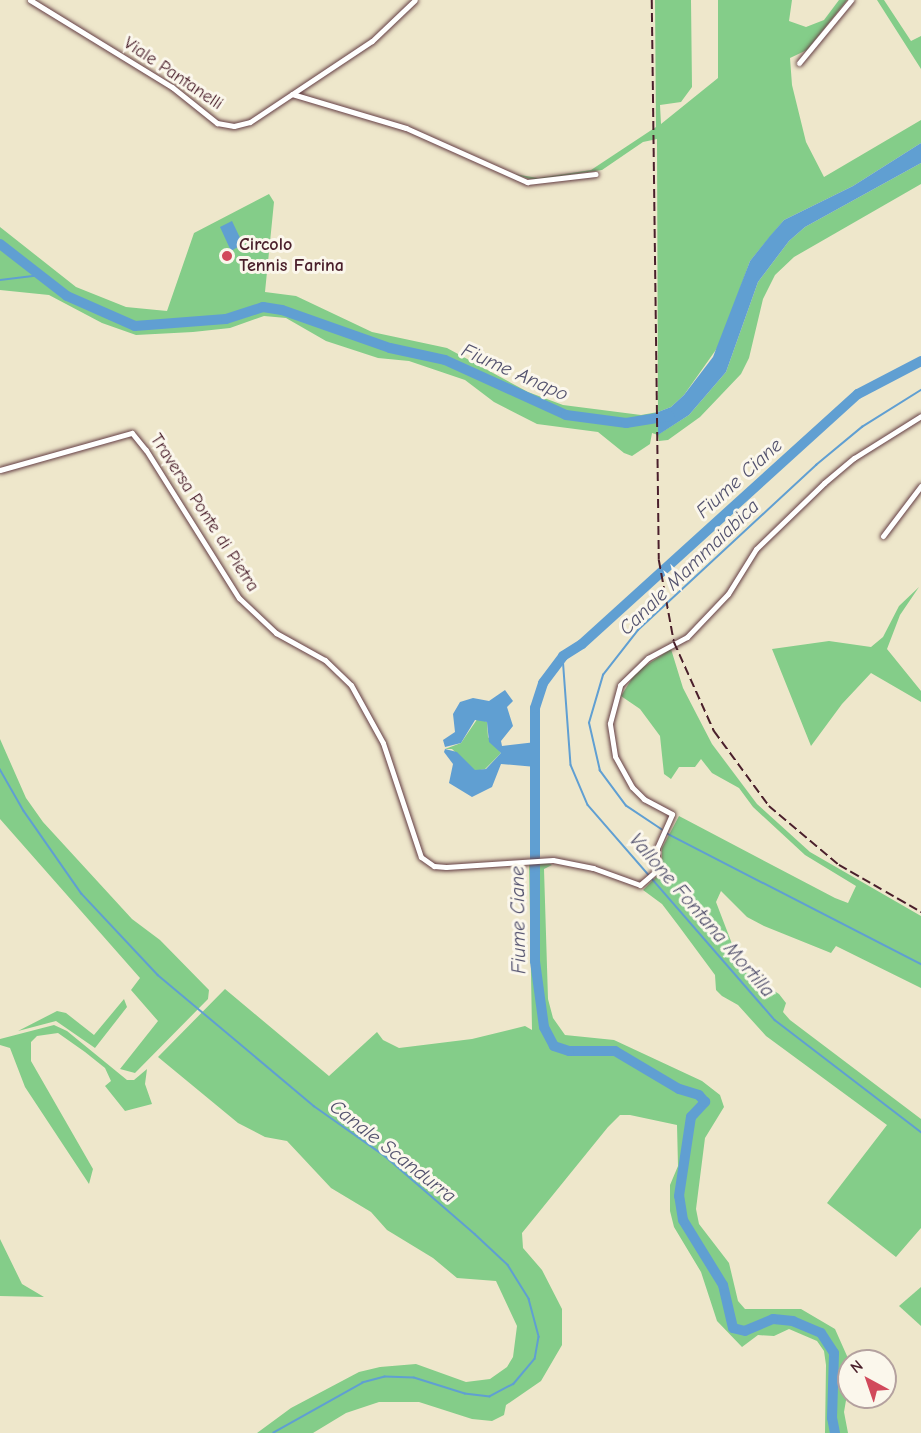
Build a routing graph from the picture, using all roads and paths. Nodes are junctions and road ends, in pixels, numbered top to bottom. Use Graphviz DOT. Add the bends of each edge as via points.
graph roads {
  1 [pos="30,0"];
  2 [pos="415,0"];
  3 [pos="851,0"];
  4 [pos="799,63"];
  5 [pos="292,94"];
  6 [pos="596,174"];
  7 [pos="921,416"];
  8 [pos="0,470"];
  9 [pos="921,486"];
  10 [pos="883,536"];
  1 -- 5 [label="street, Viale Pantanelli" via="172,87 223,125 250,122"];
  2 -- 5 [label="street, Viale Pantanelli" via="372,40"];
  3 -- 4 [label="street"];
  5 -- 6 [label="street" via="406,128 527,182"];
  7 -- 8 [label="street, Traversa Ponte di Pietra" via="854,458 824,483 756,549 728,594 687,637 648,658 620,685 610,723 615,756 632,787 644,799 672,814 659,841 654,874 634,884 593,868 543,860 446,867 434,866 421,857 383,743 361,699 336,667 276,633 239,598 132,433"];
  9 -- 10 [label="street"];
}
